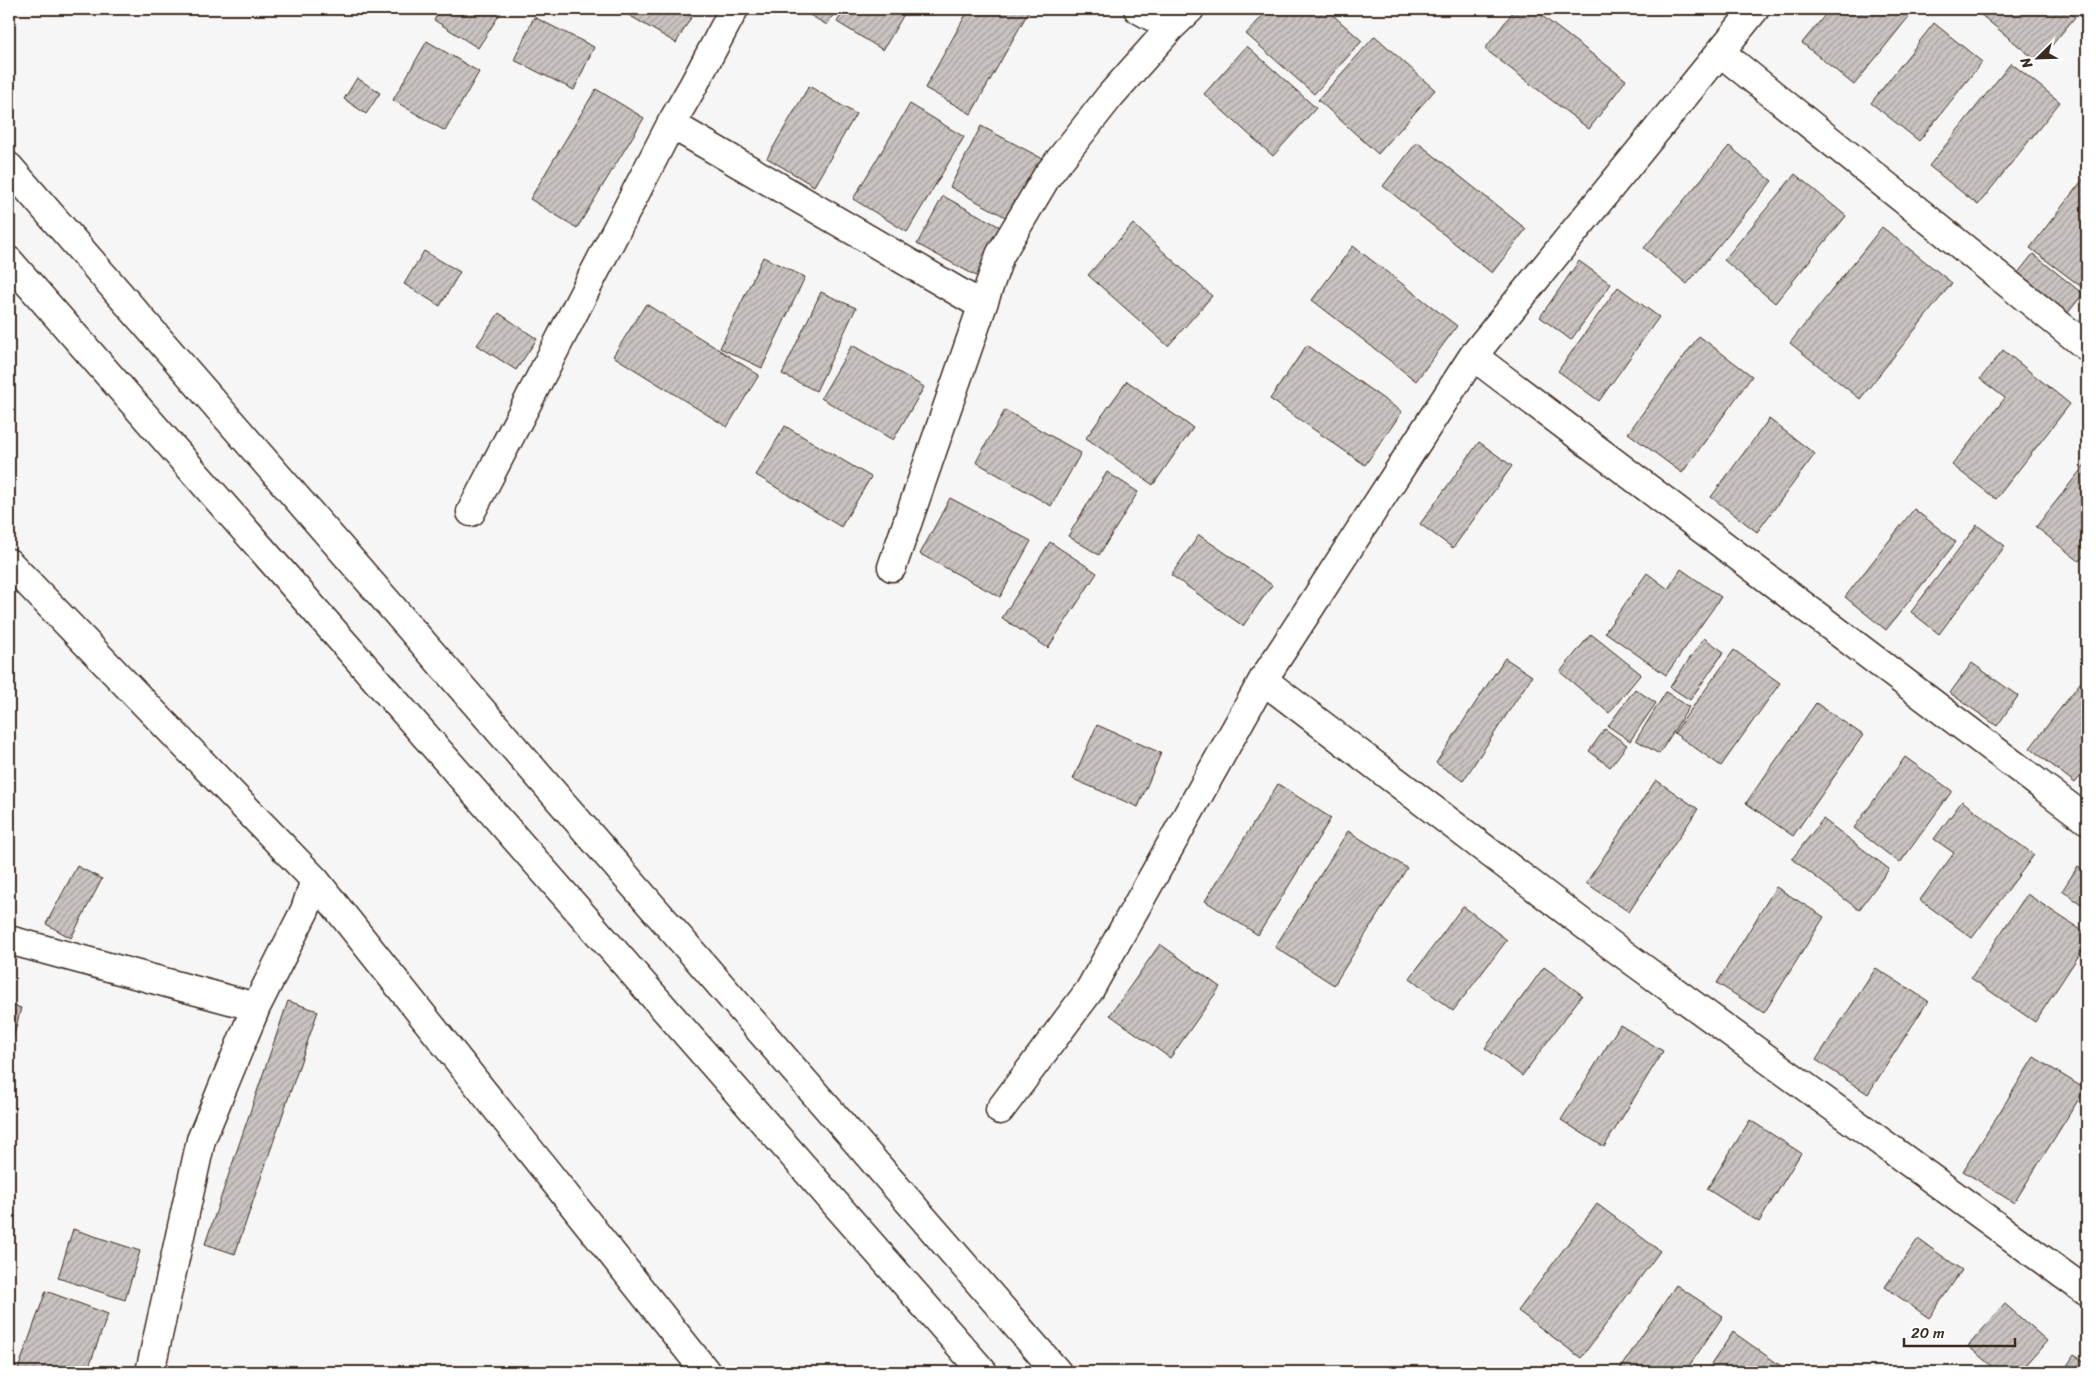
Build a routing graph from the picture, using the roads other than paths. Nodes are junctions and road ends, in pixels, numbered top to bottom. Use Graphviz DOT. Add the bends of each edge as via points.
graph roads {
  1 [pos="734,9"];
  2 [pos="1138,9"];
  3 [pos="1755,9"];
  4 [pos="1180,18"];
  5 [pos="1720,52"];
  6 [pos="671,124"];
  7 [pos="9,167"];
  8 [pos="9,260"];
  9 [pos="981,305"];
  10 [pos="2087,347"];
  11 [pos="1474,356"];
  12 [pos="471,512"];
  13 [pos="9,563"];
  14 [pos="892,568"];
  15 [pos="1263,680"];
  16 [pos="2087,820"];
  17 [pos="315,880"];
  18 [pos="9,940"];
  19 [pos="256,1007"];
  20 [pos="1000,1110"];
  21 [pos="2087,1292"];
  22 [pos="150,1372"];
  23 [pos="706,1372"];
  24 [pos="983,1372"];
  25 [pos="1057,1372"];
  1 -- 6 [label="main road"];
  2 -- 4 [label="main road"];
  3 -- 5 [label="main road"];
  4 -- 9 [label="main road" via="1110,96 1047,176 1000,255"];
  5 -- 10 [label="main road"];
  5 -- 11 [label="main road"];
  6 -- 9 [label="main road"];
  6 -- 12 [label="main road"];
  7 -- 25 [label="main road"];
  8 -- 24 [label="main road"];
  9 -- 14 [label="main road"];
  11 -- 15 [label="main road"];
  11 -- 16 [label="main road"];
  13 -- 17 [label="main road"];
  15 -- 20 [label="main road" via="1089,991"];
  15 -- 21 [label="main road" via="1611,945"];
  17 -- 19 [label="main road" via="305,910"];
  17 -- 23 [label="main road"];
  18 -- 19 [label="main road"];
  19 -- 22 [label="main road" via="201,1140"];
}
